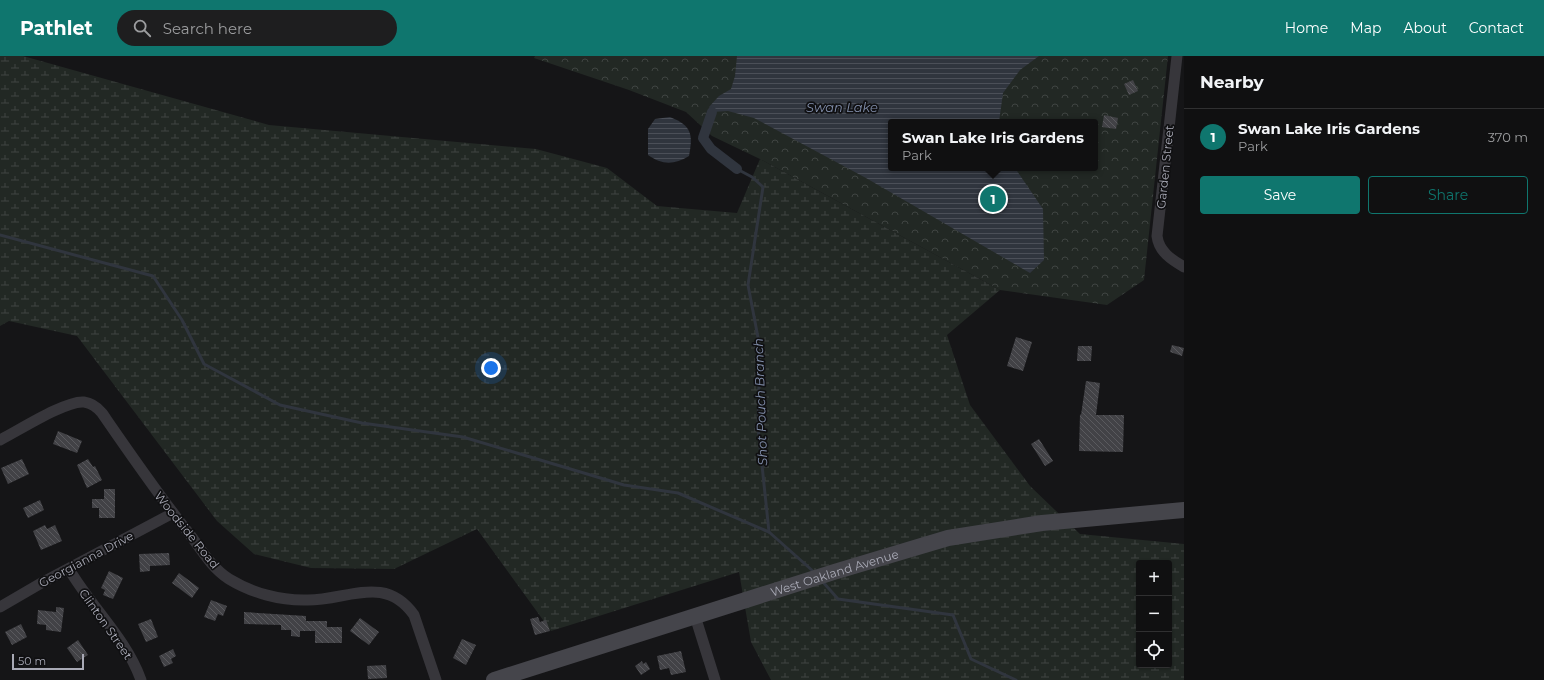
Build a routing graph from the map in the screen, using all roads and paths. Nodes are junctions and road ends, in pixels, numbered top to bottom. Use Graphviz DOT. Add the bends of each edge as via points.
graph roads {
  1 [pos="1177,56"];
  2 [pos="1184,267"];
  3 [pos="0,440"];
  4 [pos="1184,510"];
  5 [pos="173,513"];
  6 [pos="69,569"];
  7 [pos="0,607"];
  8 [pos="695,616"];
  9 [pos="141,680"];
  10 [pos="436,680"];
  11 [pos="494,680"];
  12 [pos="715,680"];
  1 -- 2 [label="street, Garden Street" via="1158,236 1165,253 1172,261"];
  3 -- 5 [label="street, Woodside Road" via="51,413 78,403 93,404"];
  4 -- 8 [label="street, West Oakland Avenue" via="1042,523 971,533 932,542"];
  5 -- 6 [label="street, Georgianna Drive"];
  5 -- 10 [label="street, Woodside Road" via="216,568 229,578 257,592 281,598 307,600 367,591 382,592 398,599 414,615"];
  6 -- 7 [label="street, Georgianna Drive"];
  6 -- 9 [label="street, Clinton Street" via="124,647"];
  8 -- 11 [label="street, West Oakland Avenue"];
  8 -- 12 [label="street"];
}
